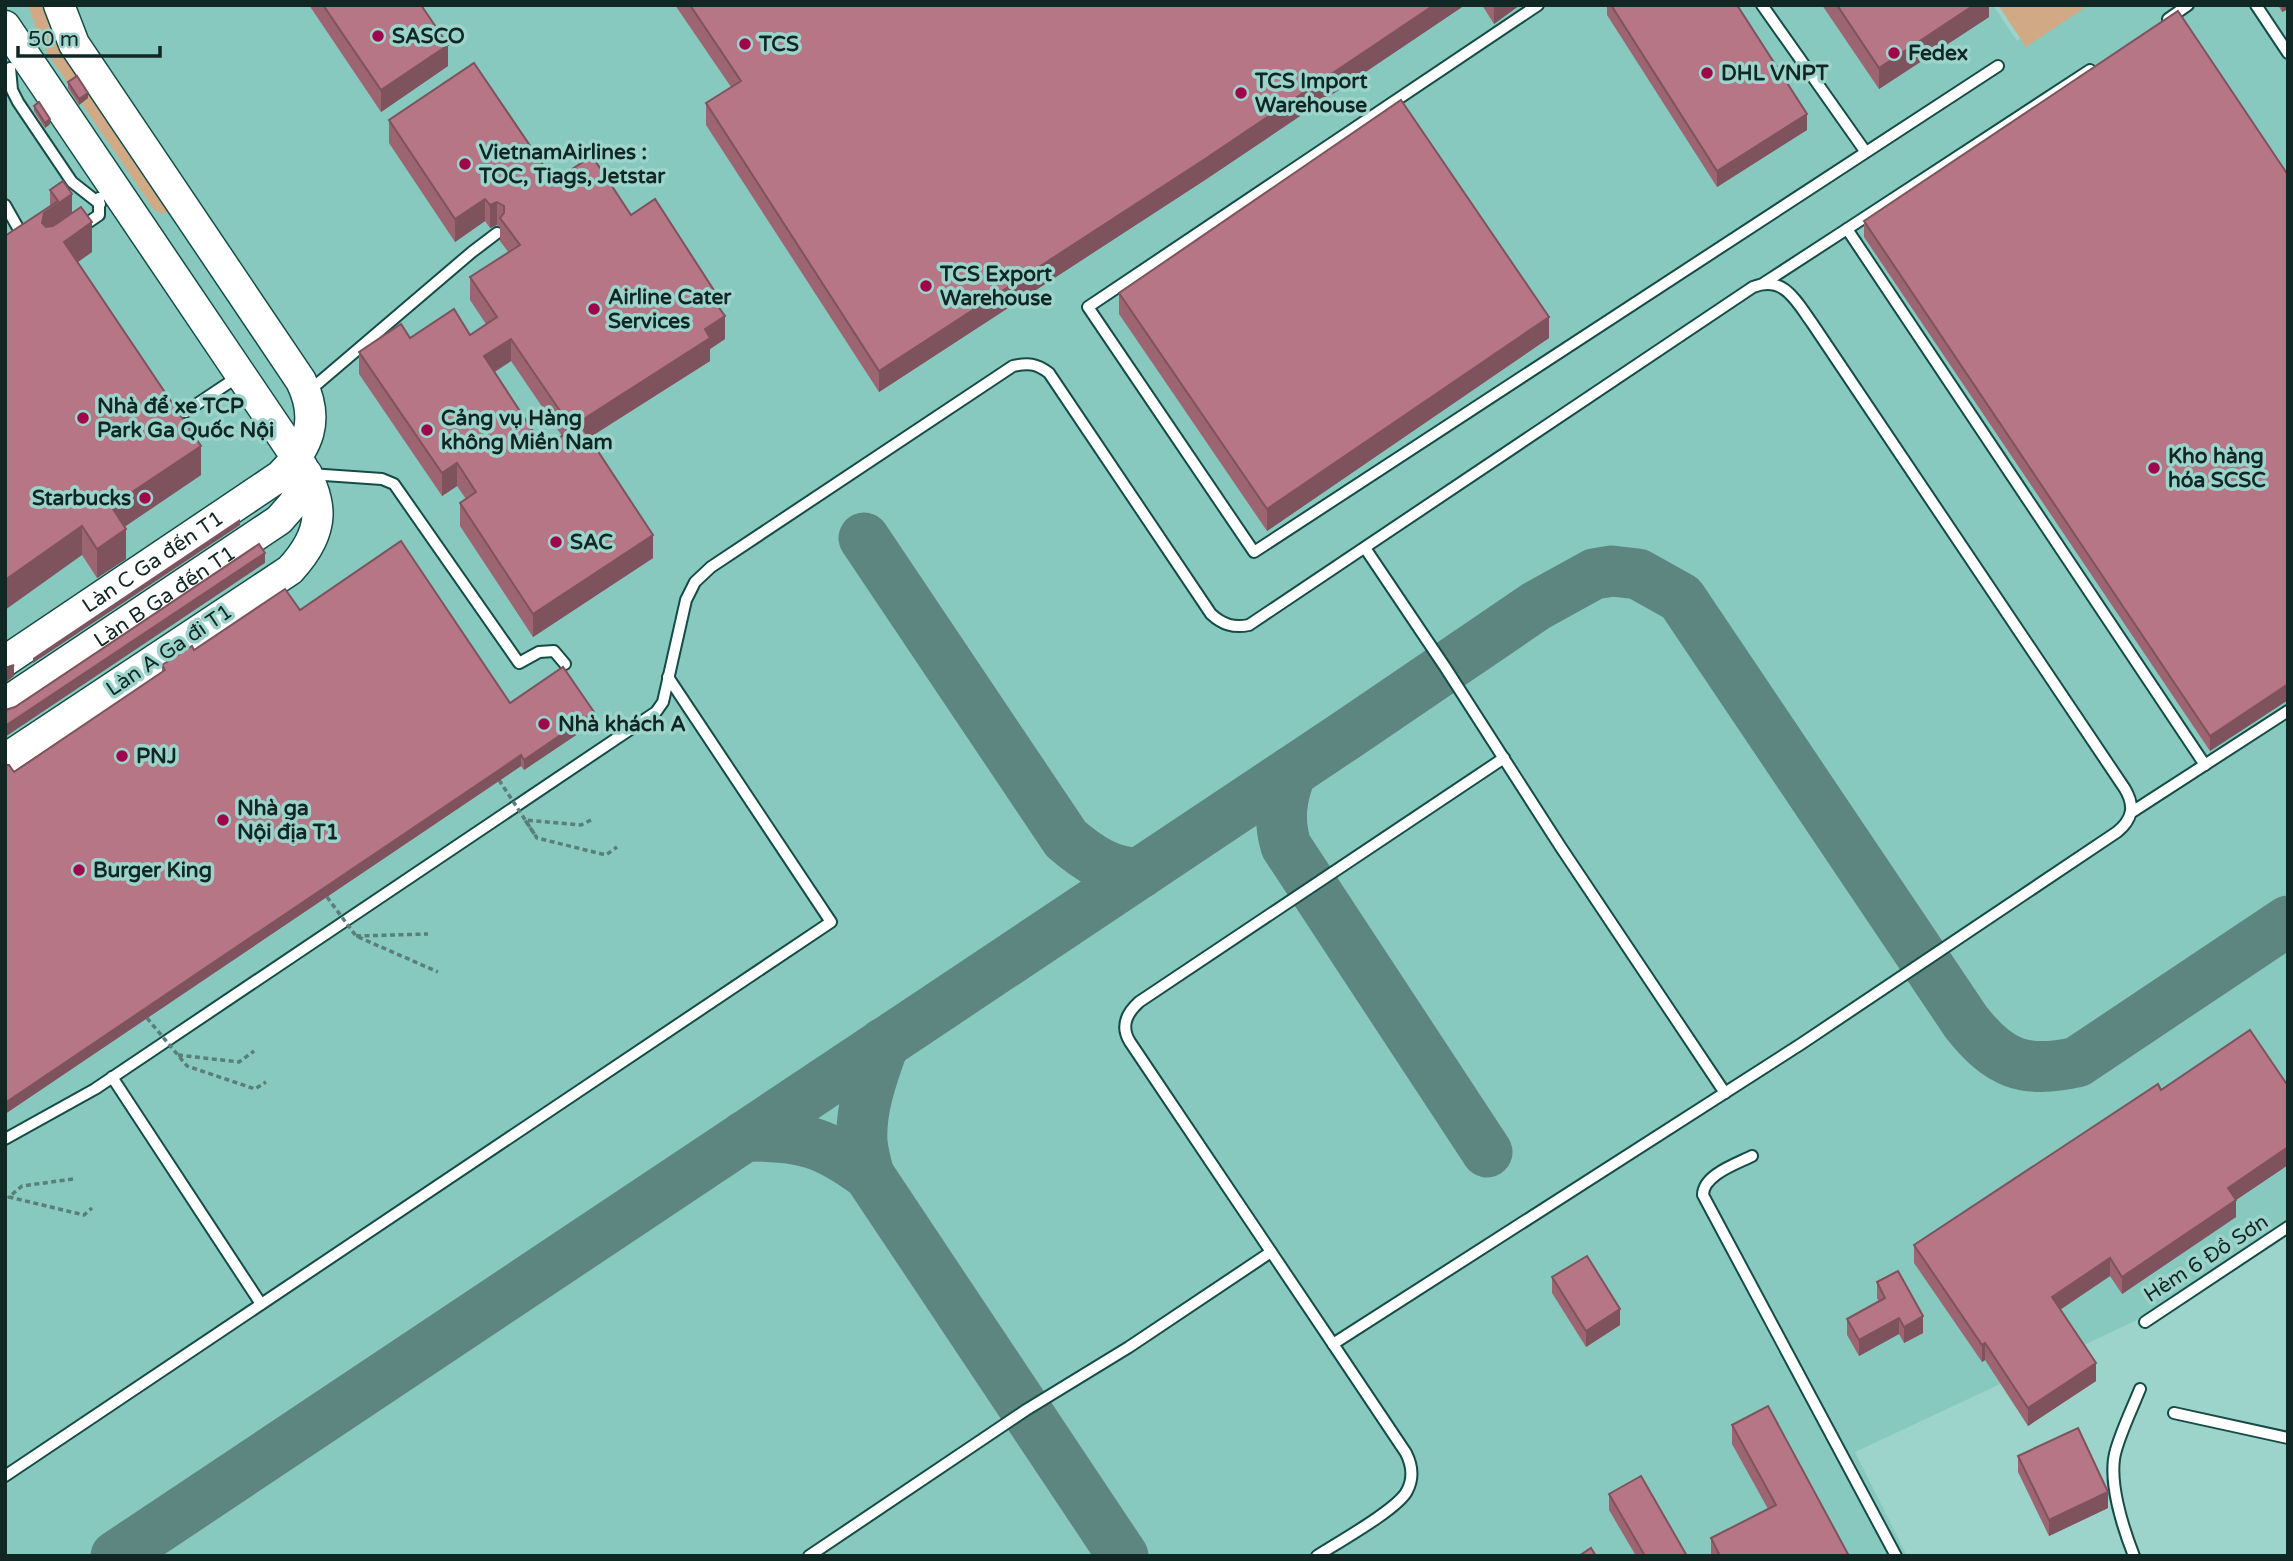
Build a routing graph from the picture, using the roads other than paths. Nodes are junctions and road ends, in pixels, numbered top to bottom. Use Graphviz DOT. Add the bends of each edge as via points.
graph roads {
  1 [pos="9,5"];
  2 [pos="60,5"];
  3 [pos="1538,5"];
  4 [pos="1762,5"];
  5 [pos="2188,5"];
  6 [pos="2256,5"];
  7 [pos="5,26"];
  8 [pos="2154,28"];
  9 [pos="2288,53"];
  10 [pos="14,65"];
  11 [pos="2097,65"];
  12 [pos="1998,66"];
  13 [pos="1865,151"];
  14 [pos="99,163"];
  15 [pos="100,204"];
  16 [pos="5,205"];
  17 [pos="1847,229"];
  18 [pos="497,233"];
  19 [pos="70,235"];
  20 [pos="5,253"];
  21 [pos="1763,283"];
  22 [pos="241,375"];
  23 [pos="155,393"];
  24 [pos="307,393"];
  25 [pos="302,466"];
  26 [pos="1365,548"];
  27 [pos="5,661"];
  28 [pos="565,664"];
  29 [pos="668,677"];
  30 [pos="5,703"];
  31 [pos="2288,711"];
  32 [pos="1504,758"];
  33 [pos="5,759"];
  34 [pos="2206,765"];
  35 [pos="2132,812"];
  36 [pos="112,1077"];
  37 [pos="1725,1093"];
  38 [pos="5,1139"];
  39 [pos="1752,1156"];
  40 [pos="2288,1227"];
  41 [pos="1271,1252"];
  42 [pos="261,1304"];
  43 [pos="2145,1322"];
  44 [pos="1333,1344"];
  45 [pos="2140,1389"];
  46 [pos="2174,1413"];
  47 [pos="2288,1438"];
  48 [pos="5,1476"];
  49 [pos="809,1556"];
  50 [pos="1317,1556"];
  51 [pos="1896,1556"];
  52 [pos="2134,1556"];
  1 -- 10 [label="street"];
  2 -- 24 [label="street" via="74,44"];
  3 -- 13 [label="lane" via="1088,307 1254,552"];
  4 -- 13 [label="lane"];
  5 -- 8 [label="lane"];
  6 -- 9 [label="lane"];
  7 -- 10 [label="street"];
  10 -- 14 [label="street"];
  10 -- 15 [label="lane" via="12,90 18,102 72,182"];
  11 -- 17 [label="lane"];
  12 -- 13 [label="lane"];
  14 -- 15 [label="lane"];
  14 -- 22 [label="street"];
  15 -- 19 [label="lane" via="99,215"];
  16 -- 20 [label="lane" via="22,235"];
  17 -- 21 [label="lane"];
  17 -- 34 [label="lane"];
  18 -- 24 [label="lane"];
  21 -- 26 [label="lane"];
  21 -- 35 [label="lane" via="1784,288 1812,323 2125,789"];
  22 -- 23 [label="lane" via="185,412 172,412"];
  22 -- 25 [label="street"];
  24 -- 25 [label="street, Làn B Ga đến T1" via="311,411"];
  25 -- 27 [label="street, Làn C Ga đến T1"];
  25 -- 28 [label="lane" via="394,484 519,663 545,650 554,651"];
  25 -- 30 [label="street, Làn B Ga đến T1" via="294,503 279,520"];
  25 -- 33 [label="street, Làn A Ga đi T1" via="318,503 316,527 309,547 290,570"];
  26 -- 29 [label="lane" via="1249,625 1224,624 1211,614 1056,382 1039,365 1022,364 1004,371 703,574 686,600"];
  26 -- 32 [label="lane"];
  29 -- 36 [label="lane" via="656,712"];
  29 -- 42 [label="lane" via="831,922"];
  31 -- 34 [label="lane"];
  32 -- 37 [label="lane"];
  32 -- 41 [label="lane" via="1139,1002 1127,1015 1126,1036"];
  34 -- 35 [label="lane"];
  35 -- 37 [label="lane" via="2117,832"];
  36 -- 38 [label="lane"];
  36 -- 42 [label="lane"];
  37 -- 44 [label="lane"];
  39 -- 51 [label="lane" via="1711,1179 1703,1195"];
  40 -- 43 [label="lane, Hẻm 6 Đồ Sơn"];
  41 -- 44 [label="lane"];
  41 -- 49 [label="lane"];
  42 -- 48 [label="lane"];
  44 -- 50 [label="lane" via="1406,1453 1411,1477 1407,1492 1396,1504"];
  45 -- 52 [label="lane" via="2115,1452 2114,1484"];
  46 -- 47 [label="lane"];
}
